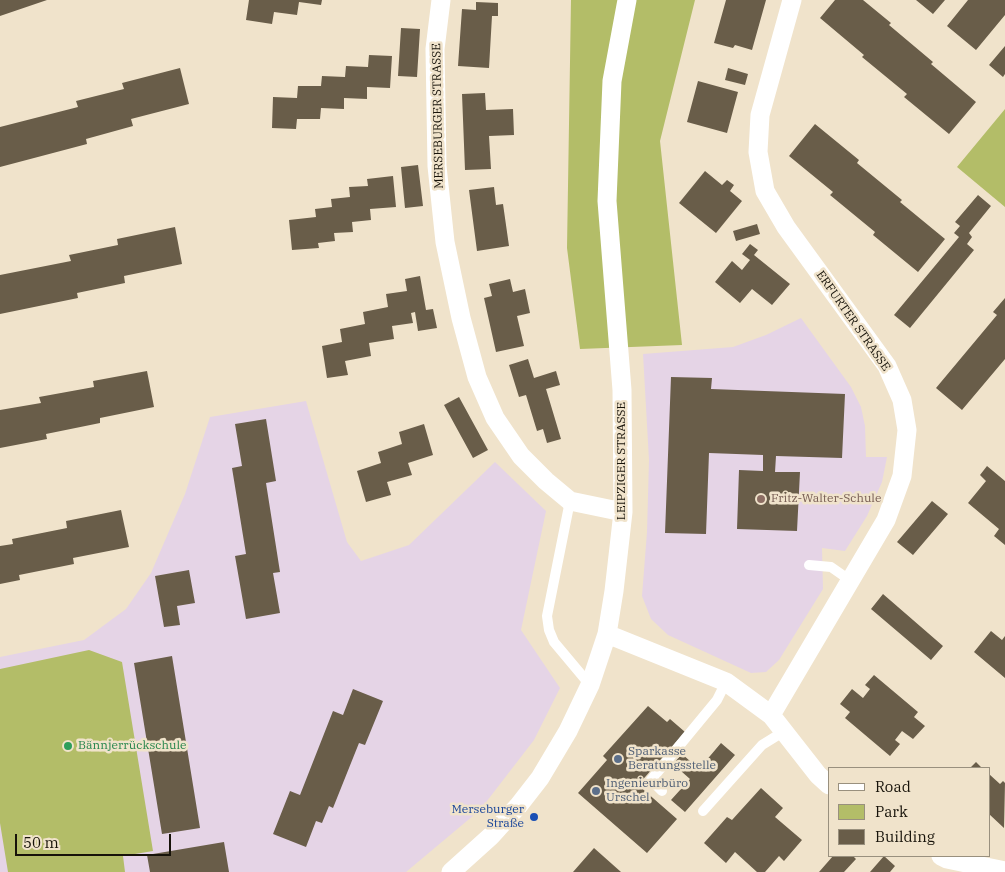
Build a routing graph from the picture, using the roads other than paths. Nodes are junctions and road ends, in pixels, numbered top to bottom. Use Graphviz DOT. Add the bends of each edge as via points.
graph roads {
  1 [pos="441,0"];
  2 [pos="627,0"];
  3 [pos="792,0"];
  4 [pos="570,501"];
  5 [pos="623,512"];
  6 [pos="810,565"];
  7 [pos="851,581"];
  8 [pos="607,634"];
  9 [pos="726,682"];
  10 [pos="590,685"];
  11 [pos="771,715"];
  12 [pos="784,732"];
  13 [pos="828,785"];
  14 [pos="662,791"];
  15 [pos="703,811"];
  16 [pos="943,857"];
  17 [pos="1005,871"];
  18 [pos="451,872"];
  1 -- 4 [label="street, MERSEBURGER STRASSE" via="436,49 437,166 445,242 461,318 477,377 495,418 521,456"];
  2 -- 5 [label="street, LEIPZIGER STRASSE" via="612,80 607,201 622,390"];
  3 -- 7 [label="street, ERFURTER STRASSE" via="760,115 758,152 765,191 786,227 887,366 902,400 907,430 902,476 886,520"];
  4 -- 5 [label="street"];
  4 -- 10 [label="lane" via="547,616 554,642"];
  5 -- 8 [label="street, LEIPZIGER STRASSE"];
  6 -- 7 [label="lane" via="830,567"];
  7 -- 11 [label="street, ERFURTER STRASSE"];
  8 -- 9 [label="street"];
  8 -- 10 [label="street, LEIPZIGER STRASSE"];
  9 -- 11 [label="street"];
  9 -- 14 [label="lane" via="717,700 651,780"];
  10 -- 18 [label="street, LEIPZIGER STRASSE" via="568,732 540,778 491,836"];
  11 -- 12 [label="street"];
  12 -- 13 [label="street"];
  12 -- 15 [label="lane" via="762,745"];
  16 -- 17 [label="street"];
}
